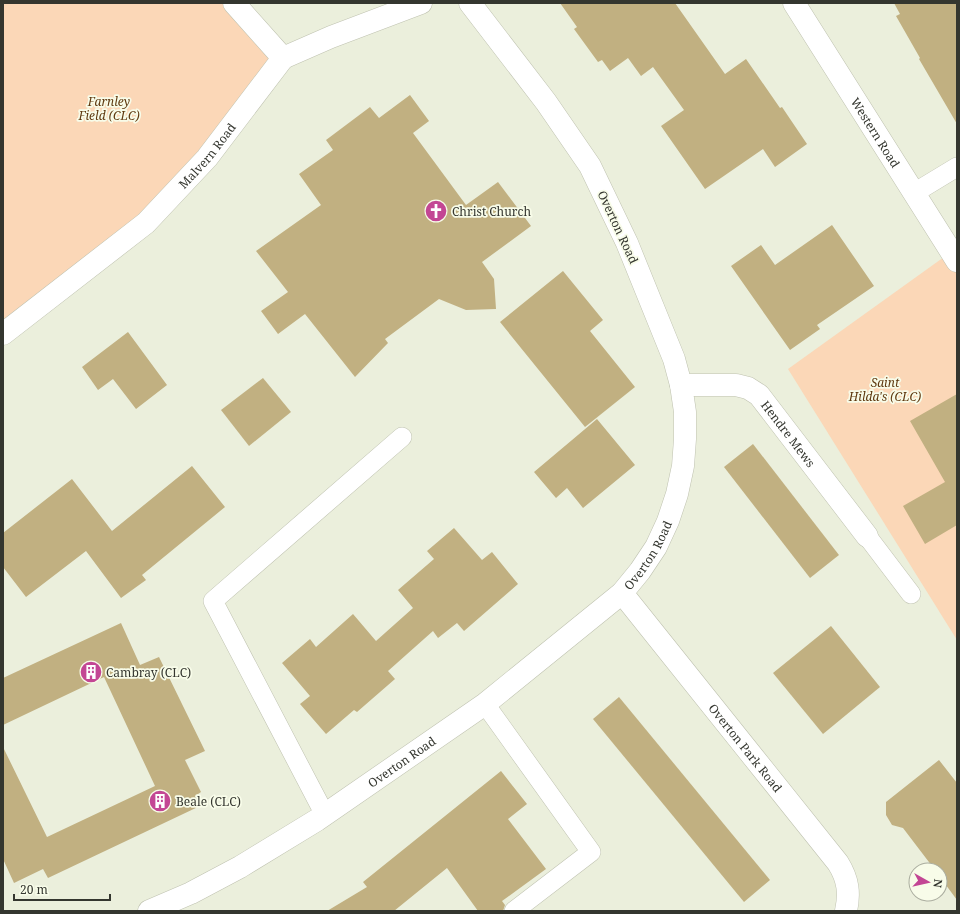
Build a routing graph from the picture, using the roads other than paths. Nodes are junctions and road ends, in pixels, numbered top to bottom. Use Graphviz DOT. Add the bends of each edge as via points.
graph roads {
  1 [pos="234,3"];
  2 [pos="421,3"];
  3 [pos="470,3"];
  4 [pos="794,3"];
  5 [pos="283,58"];
  6 [pos="957,167"];
  7 [pos="914,192"];
  8 [pos="957,261"];
  9 [pos="3,334"];
  10 [pos="681,385"];
  11 [pos="402,437"];
  12 [pos="867,536"];
  13 [pos="622,593"];
  14 [pos="911,594"];
  15 [pos="485,704"];
  16 [pos="325,815"];
  17 [pos="149,911"];
  18 [pos="514,911"];
  19 [pos="846,911"];
  1 -- 5 [label="street"];
  2 -- 5 [label="street, Malvern Road"];
  3 -- 10 [label="street, Overton Road" via="546,102 590,166 627,243 674,359"];
  4 -- 7 [label="street, Western Road"];
  5 -- 9 [label="street, Malvern Road" via="207,158 146,223"];
  6 -- 7 [label="lane"];
  7 -- 8 [label="street, Western Road"];
  10 -- 12 [label="street, Hendre Mews" via="736,385 748,388 759,395"];
  10 -- 13 [label="street, Overton Road" via="686,439 677,494 656,547"];
  11 -- 16 [label="lane" via="213,601"];
  12 -- 14 [label="lane"];
  13 -- 15 [label="street, Overton Road"];
  13 -- 19 [label="street, Overton Park Road" via="838,863 848,883"];
  15 -- 16 [label="street, Overton Road"];
  15 -- 18 [label="lane" via="591,852"];
  16 -- 17 [label="street, Overton Road" via="240,867 191,893"];
}
